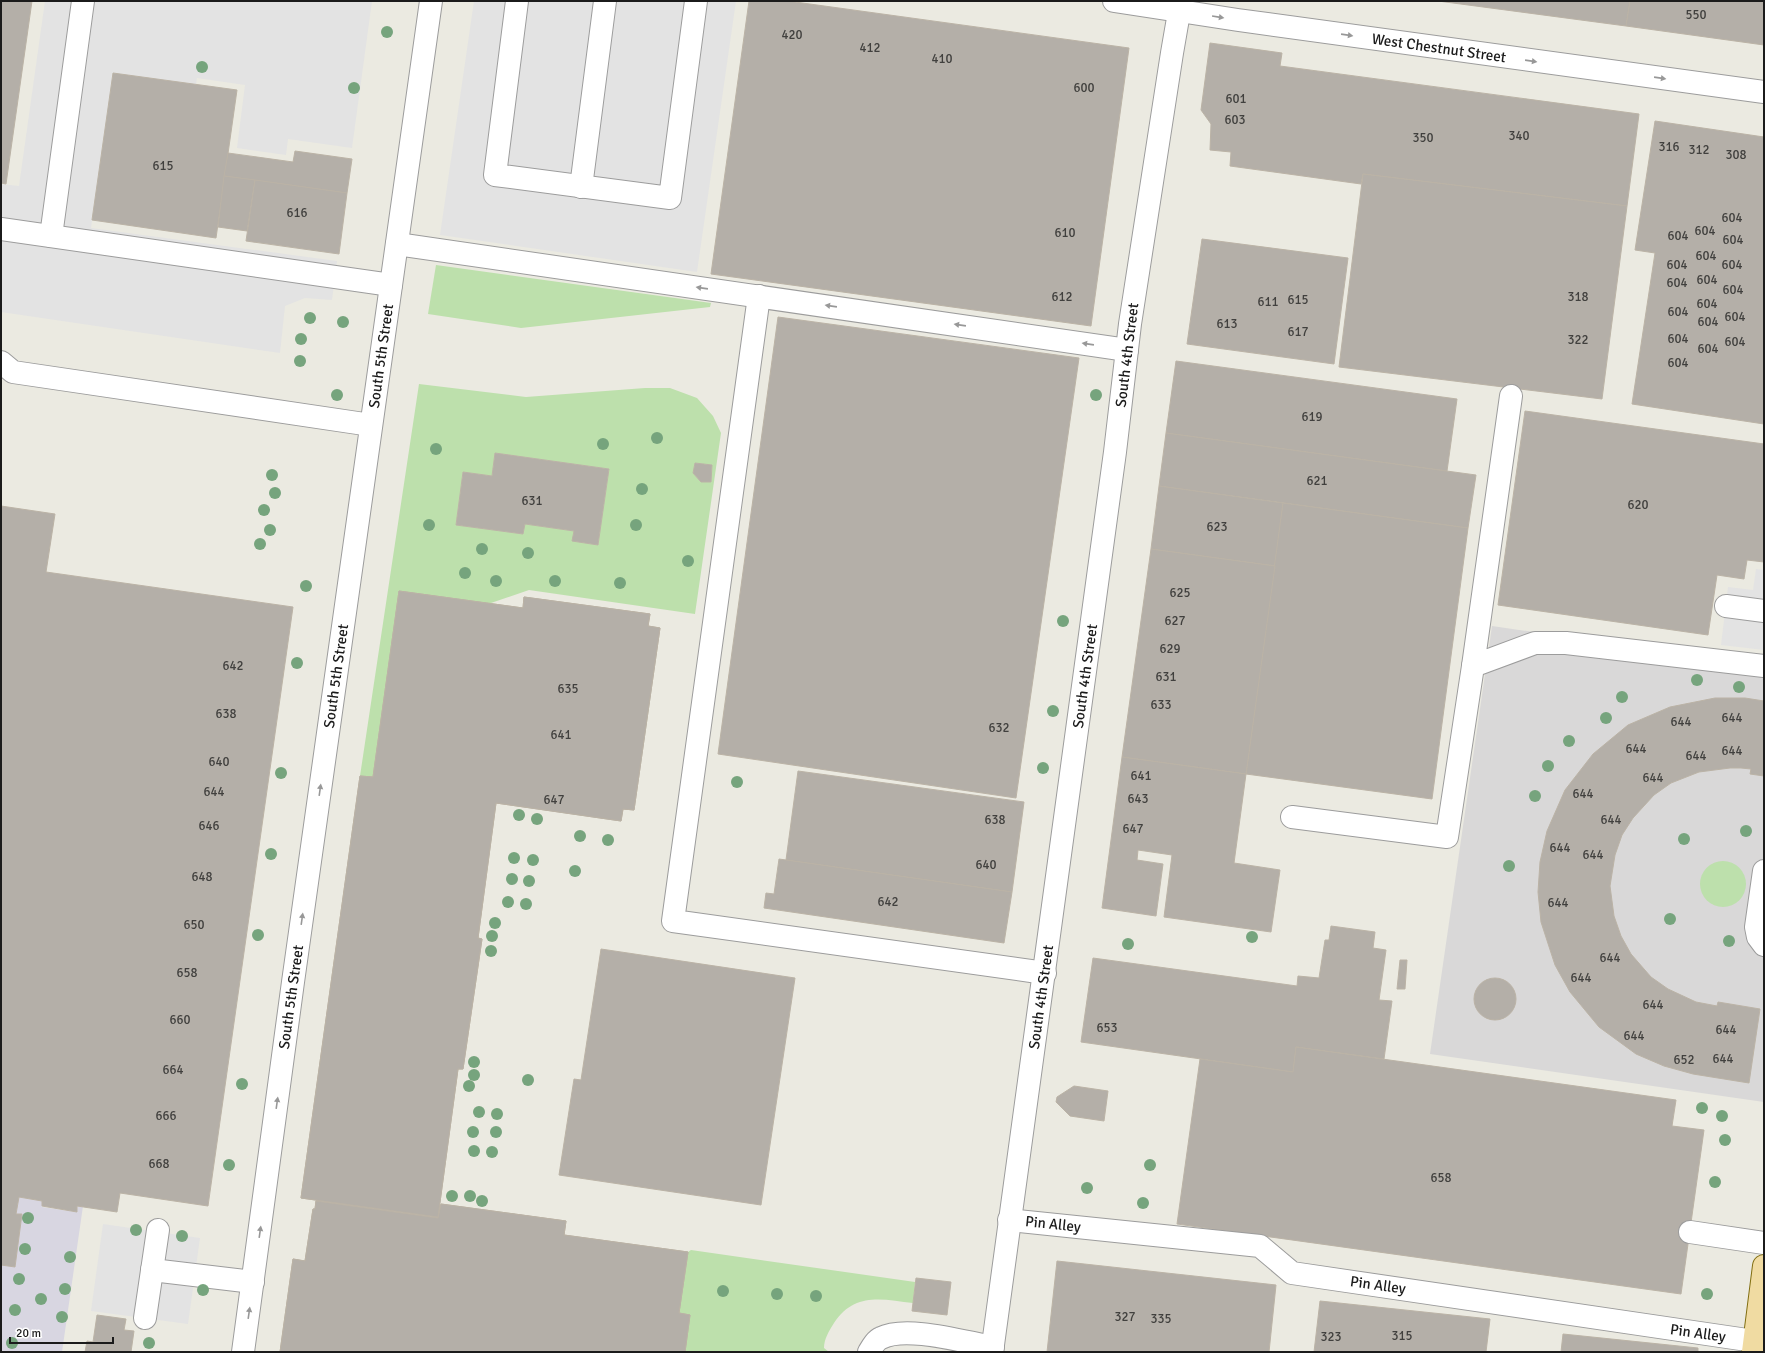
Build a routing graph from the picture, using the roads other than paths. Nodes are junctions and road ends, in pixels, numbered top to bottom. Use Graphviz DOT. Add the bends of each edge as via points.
graph roads {
  1 [pos="83,1"];
  2 [pos="431,1"];
  3 [pos="517,1"];
  4 [pos="605,1"];
  5 [pos="696,1"];
  6 [pos="1114,1"];
  7 [pos="1180,6"];
  8 [pos="1764,92"];
  9 [pos="581,187"];
  10 [pos="1,229"];
  11 [pos="51,236"];
  12 [pos="397,244"];
  13 [pos="391,285"];
  14 [pos="759,296"];
  15 [pos="1127,350"];
  16 [pos="1,362"];
  17 [pos="1511,396"];
  18 [pos="372,425"];
  19 [pos="1726,606"];
  20 [pos="1764,611"];
  21 [pos="1473,666"];
  22 [pos="1764,666"];
  23 [pos="1292,816"];
  24 [pos="1764,871"];
  25 [pos="1764,945"];
  26 [pos="1045,973"];
  27 [pos="1009,1220"];
  28 [pos="158,1230"];
  29 [pos="1690,1232"];
  30 [pos="1764,1243"];
  31 [pos="1764,1266"];
  32 [pos="152,1270"];
  33 [pos="253,1282"];
  34 [pos="145,1318"];
  35 [pos="1754,1346"];
  36 [pos="992,1349"];
  37 [pos="243,1352"];
  38 [pos="870,1352"];
  1 -- 11 [label="street"];
  2 -- 12 [label="street, South 5th Street"];
  3 -- 9 [label="street" via="495,175"];
  4 -- 9 [label="street"];
  5 -- 9 [label="street" via="670,198"];
  6 -- 7 [label="street, West Chestnut Street"];
  7 -- 8 [label="street, West Chestnut Street, one-way" via="1238,20"];
  7 -- 15 [label="street, South 4th Street"];
  10 -- 11 [label="street"];
  11 -- 13 [label="street"];
  12 -- 13 [label="street, South 5th Street"];
  14 -- 12 [label="street, one-way"];
  13 -- 18 [label="street, South 5th Street"];
  15 -- 14 [label="street, one-way"];
  14 -- 26 [label="street" via="673,921"];
  15 -- 26 [label="street, South 4th Street"];
  16 -- 18 [label="street" via="13,372"];
  17 -- 21 [label="street"];
  33 -- 18 [label="street, South 5th Street, one-way"];
  19 -- 20 [label="street"];
  21 -- 22 [label="street" via="1535,643 1566,643"];
  21 -- 23 [label="street" via="1447,837"];
  24 -- 25 [label="street" via="1756,927 1758,937"];
  26 -- 27 [label="street, South 4th Street"];
  27 -- 35 [label="street, Pin Alley" via="1260,1246 1292,1273"];
  27 -- 36 [label="street, South 4th Street"];
  28 -- 32 [label="street"];
  29 -- 30 [label="street"];
  31 -- 35 [label="main road"];
  32 -- 33 [label="street"];
  32 -- 34 [label="street"];
  37 -- 33 [label="street, South 5th Street, one-way"];
  36 -- 38 [label="street" via="906,1332 890,1334 879,1339"];
}
